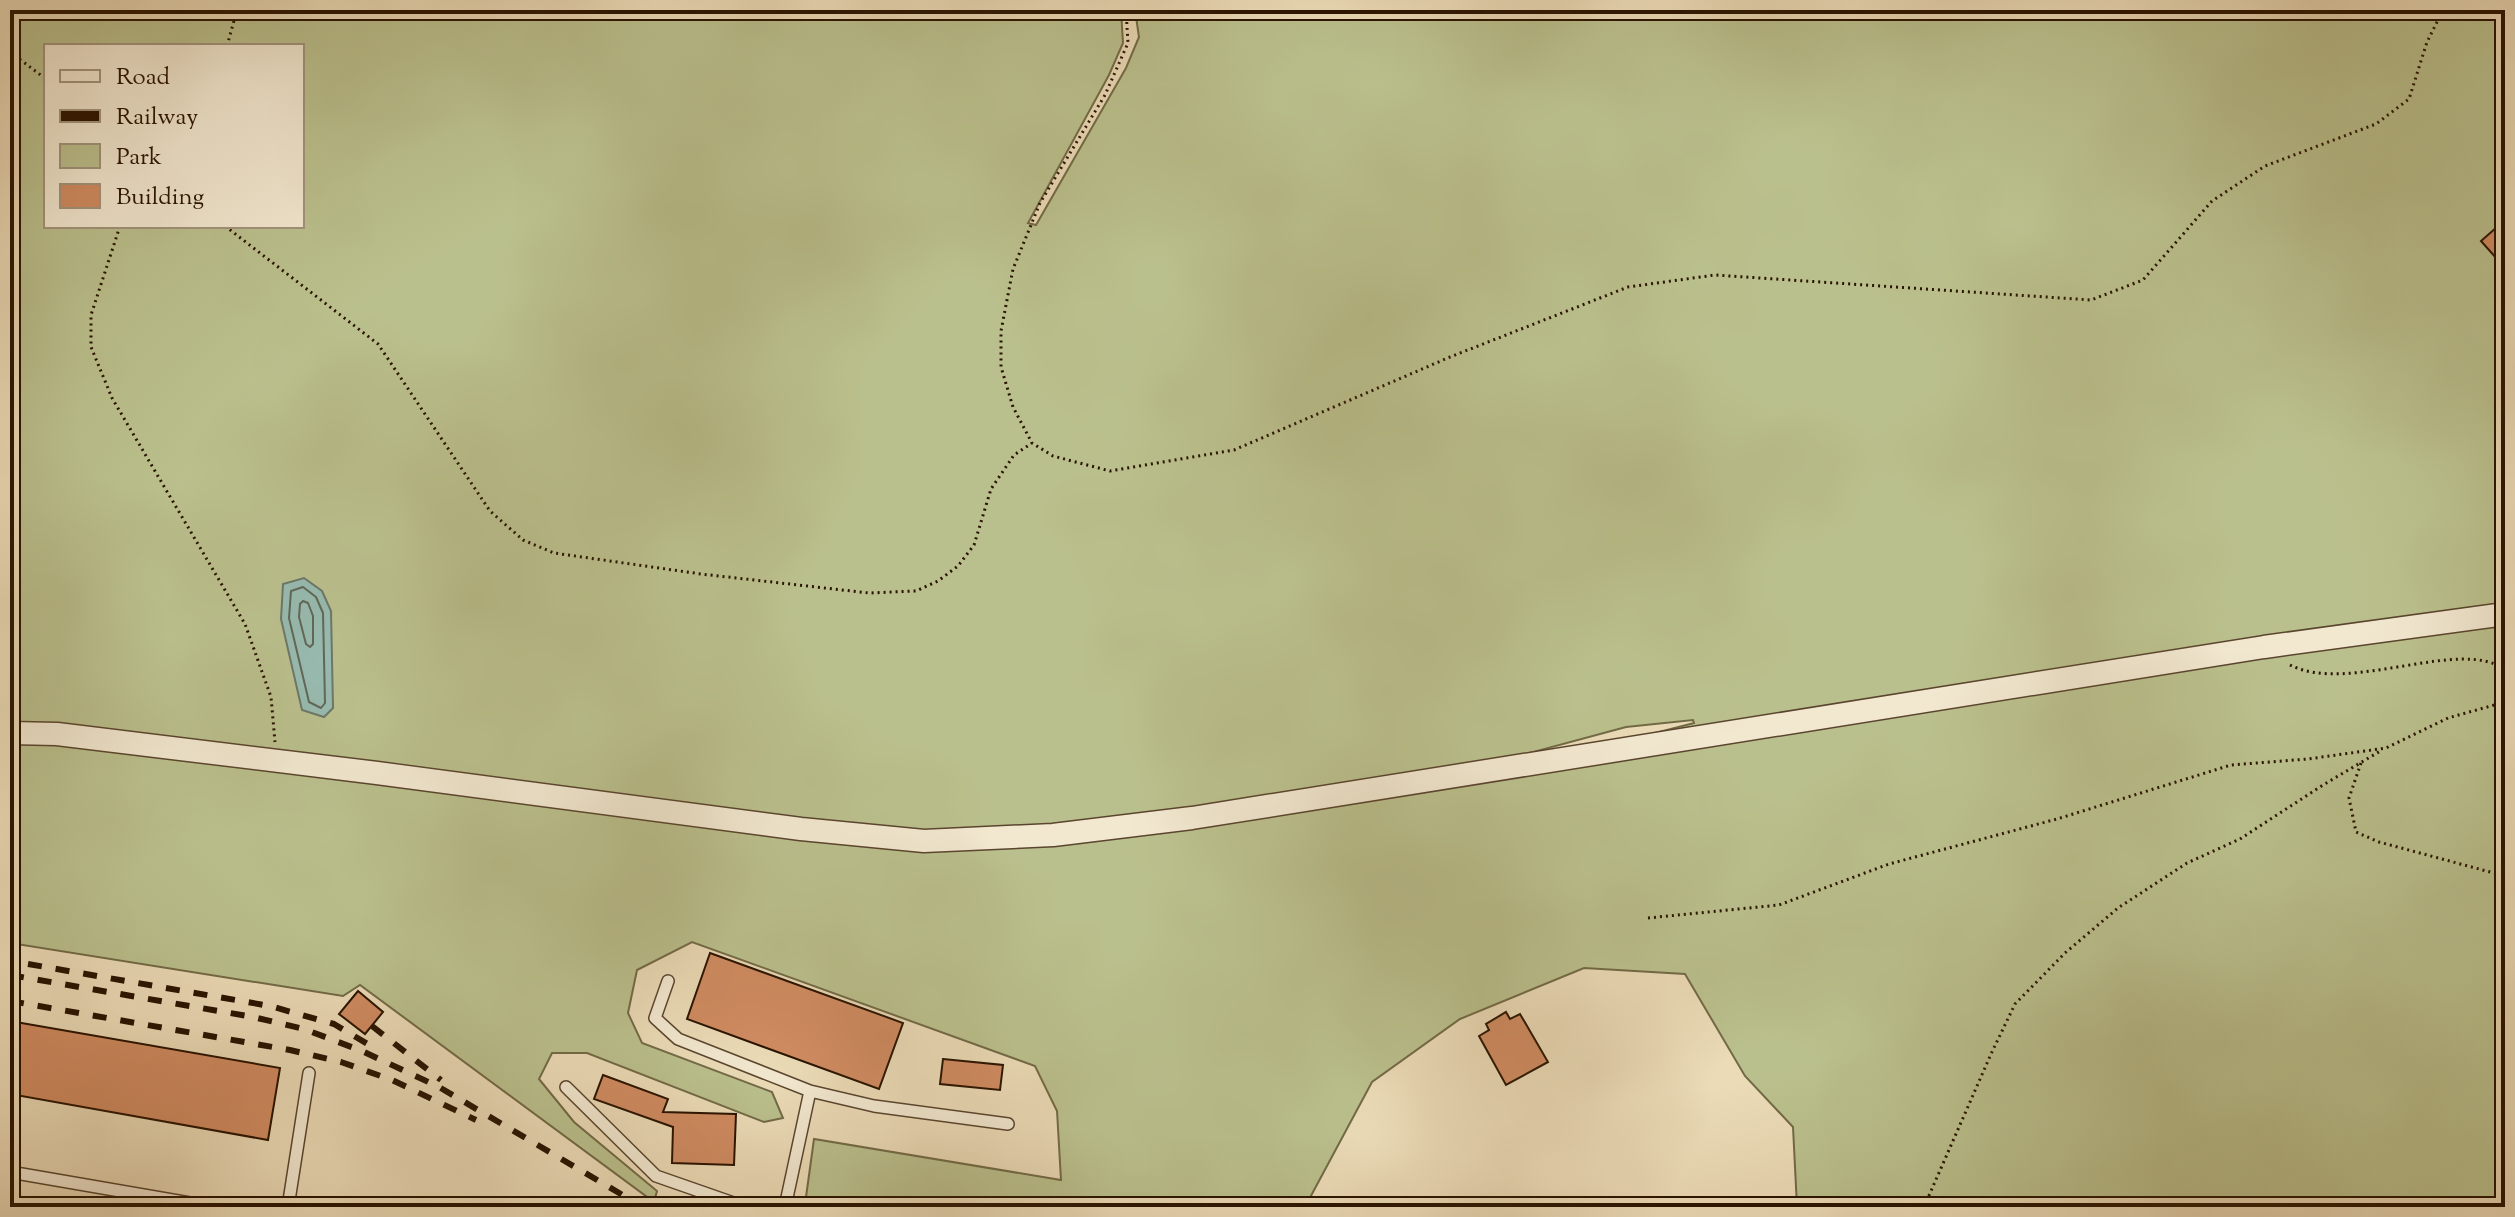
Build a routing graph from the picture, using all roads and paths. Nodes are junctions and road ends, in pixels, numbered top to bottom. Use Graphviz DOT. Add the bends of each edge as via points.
graph roads {
  1 [pos="237,10"];
  2 [pos="1126,10"];
  3 [pos="2443,10"];
  4 [pos="228,44"];
  5 [pos="10,52"];
  6 [pos="44,78"];
  7 [pos="119,228"];
  8 [pos="228,228"];
  9 [pos="1032,443"];
  10 [pos="2505,614"];
  11 [pos="2264,647"];
  12 [pos="2505,670"];
  13 [pos="2505,702"];
  14 [pos="10,733"];
  15 [pos="2386,748"];
  16 [pos="276,761"];
  17 [pos="2361,763"];
  18 [pos="2505,876"];
  19 [pos="1648,918"];
  20 [pos="668,981"];
  21 [pos="309,1073"];
  22 [pos="566,1087"];
  23 [pos="810,1091"];
  24 [pos="1008,1124"];
  25 [pos="10,1172"];
  26 [pos="213,1207"];
  27 [pos="288,1207"];
  28 [pos="745,1207"];
  29 [pos="785,1207"];
  30 [pos="1924,1207"];
  1 -- 4 [label="path"];
  2 -- 9 [label="path" via="1128,43 1105,95 1040,203 1013,269 1001,331 1001,367"];
  3 -- 9 [label="path" via="2409,99 2376,124 2265,166 2212,201 2143,280 2091,300 1715,275 1628,287 1234,450 1110,471 1053,456"];
  5 -- 6 [label="path"];
  7 -- 16 [label="path" via="91,315 91,347 112,398 245,624 271,697"];
  8 -- 9 [label="path" via="378,344 490,511 523,540 554,553 869,593 916,591 958,566 974,545 991,489 1014,455"];
  10 -- 11 [label="street"];
  11 -- 12 [label="path" via="2301,670 2327,676 2472,658"];
  11 -- 16 [label="street" via="1208,816 1053,835 924,841 847,834"];
  13 -- 15 [label="path" via="2448,718"];
  14 -- 16 [label="street"];
  15 -- 17 [label="path"];
  15 -- 19 [label="path" via="2231,765 1889,864 1779,905"];
  17 -- 18 [label="path" via="2349,798 2356,832"];
  17 -- 30 [label="path" via="2240,839 2175,871 2118,908 2065,953 2015,1004"];
  20 -- 23 [label="lane" via="655,1018 678,1039"];
  21 -- 27 [label="lane"];
  22 -- 28 [label="lane" via="656,1176"];
  23 -- 24 [label="lane" via="874,1106"];
  23 -- 29 [label="lane"];
  25 -- 26 [label="lane"];
}
